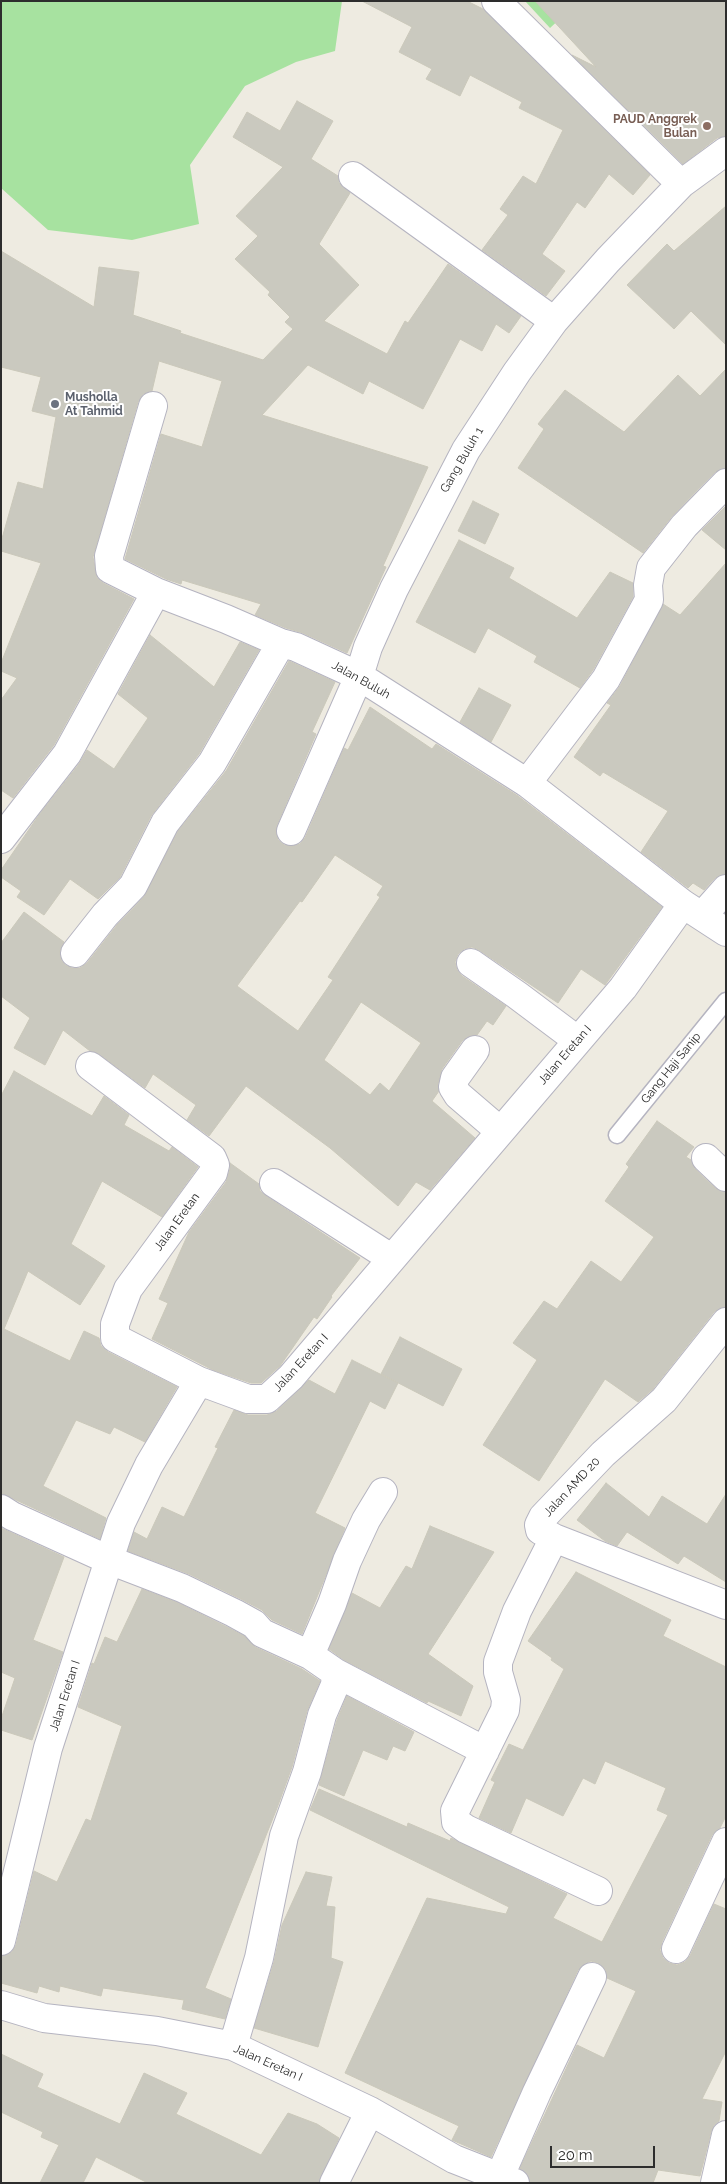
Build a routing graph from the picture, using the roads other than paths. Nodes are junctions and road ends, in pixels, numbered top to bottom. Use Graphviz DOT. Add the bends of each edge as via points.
graph roads {
  1 [pos="496,1"];
  2 [pos="726,151"];
  3 [pos="353,176"];
  4 [pos="681,184"];
  5 [pos="554,321"];
  6 [pos="153,406"];
  7 [pos="726,483"];
  8 [pos="156,592"];
  9 [pos="281,643"];
  10 [pos="359,676"];
  11 [pos="527,783"];
  12 [pos="291,831"];
  13 [pos="1,838"];
  14 [pos="726,889"];
  15 [pos="692,910"];
  16 [pos="726,932"];
  17 [pos="75,953"];
  18 [pos="471,963"];
  19 [pos="726,1001"];
  20 [pos="577,1040"];
  21 [pos="476,1050"];
  22 [pos="90,1066"];
  23 [pos="500,1131"];
  24 [pos="617,1135"];
  25 [pos="706,1158"];
  26 [pos="726,1177"];
  27 [pos="274,1183"];
  28 [pos="391,1258"];
  29 [pos="726,1322"];
  30 [pos="199,1381"];
  31 [pos="382,1492"];
  32 [pos="1,1509"];
  33 [pos="554,1538"];
  34 [pos="109,1560"];
  35 [pos="726,1605"];
  36 [pos="310,1655"];
  37 [pos="336,1673"];
  38 [pos="485,1751"];
  39 [pos="726,1842"];
  40 [pos="598,1891"];
  41 [pos="1,1941"];
  42 [pos="676,1949"];
  43 [pos="592,1977"];
  44 [pos="1,2005"];
  45 [pos="232,2046"];
  46 [pos="370,2111"];
  47 [pos="726,2135"];
  48 [pos="507,2180"];
  49 [pos="334,2183"];
  50 [pos="715,2183"];
  1 -- 4 [label="street"];
  2 -- 4 [label="street, Gang Buluh 1"];
  3 -- 5 [label="street"];
  4 -- 5 [label="street, Gang Buluh 1"];
  5 -- 10 [label="street, Gang Buluh 1" via="466,450 394,589"];
  6 -- 8 [label="street, Jalan Buluh" via="109,556 110,569"];
  7 -- 11 [label="street" via="684,526 652,568 649,600 606,678"];
  8 -- 9 [label="street, Jalan Buluh"];
  8 -- 13 [label="street" via="67,754"];
  9 -- 10 [label="street, Jalan Buluh"];
  9 -- 17 [label="street" via="212,763 165,823 133,886 104,915"];
  10 -- 11 [label="street, Jalan Buluh"];
  10 -- 12 [label="street, Gang Buluh 1"];
  11 -- 15 [label="street, Jalan Buluh"];
  14 -- 15 [label="street, Jalan Eretan I"];
  15 -- 16 [label="street, Jalan Buluh"];
  15 -- 20 [label="street, Jalan Eretan I"];
  18 -- 20 [label="street"];
  19 -- 24 [label="lane, Gang Haji Sanip"];
  20 -- 23 [label="street, Jalan Eretan I"];
  21 -- 23 [label="street" via="455,1078 453,1087"];
  22 -- 30 [label="street, Jalan Eretan" via="212,1158 215,1165 213,1173 128,1289 114,1332 115,1338"];
  23 -- 28 [label="street, Jalan Eretan I"];
  25 -- 26 [label="street"];
  27 -- 28 [label="street"];
  28 -- 30 [label="street, Jalan Eretan I" via="291,1378 267,1399 248,1398"];
  29 -- 33 [label="street, Jalan AMD 20" via="664,1400 603,1454 543,1517 540,1530"];
  30 -- 34 [label="street, Jalan Eretan I" via="149,1465 121,1523"];
  31 -- 36 [label="street" via="346,1561"];
  32 -- 34 [label="street"];
  33 -- 35 [label="street, Jalan AMD 20"];
  33 -- 38 [label="street" via="517,1611 498,1662 505,1710"];
  34 -- 36 [label="street" via="234,1612 254,1624 262,1634"];
  34 -- 41 [label="street, Jalan Eretan I" via="48,1748"];
  36 -- 37 [label="street"];
  37 -- 38 [label="street"];
  37 -- 45 [label="street" via="335,1685 322,1714 284,1836 259,1958"];
  38 -- 40 [label="street" via="455,1811 456,1822"];
  39 -- 42 [label="street"];
  43 -- 48 [label="street" via="537,2092"];
  44 -- 45 [label="street, Jalan Eretan I" via="44,2018 157,2031"];
  45 -- 46 [label="street, Jalan Eretan I"];
  46 -- 48 [label="street, Jalan Eretan I" via="454,2159"];
  46 -- 49 [label="street"];
  47 -- 50 [label="street"];
}
